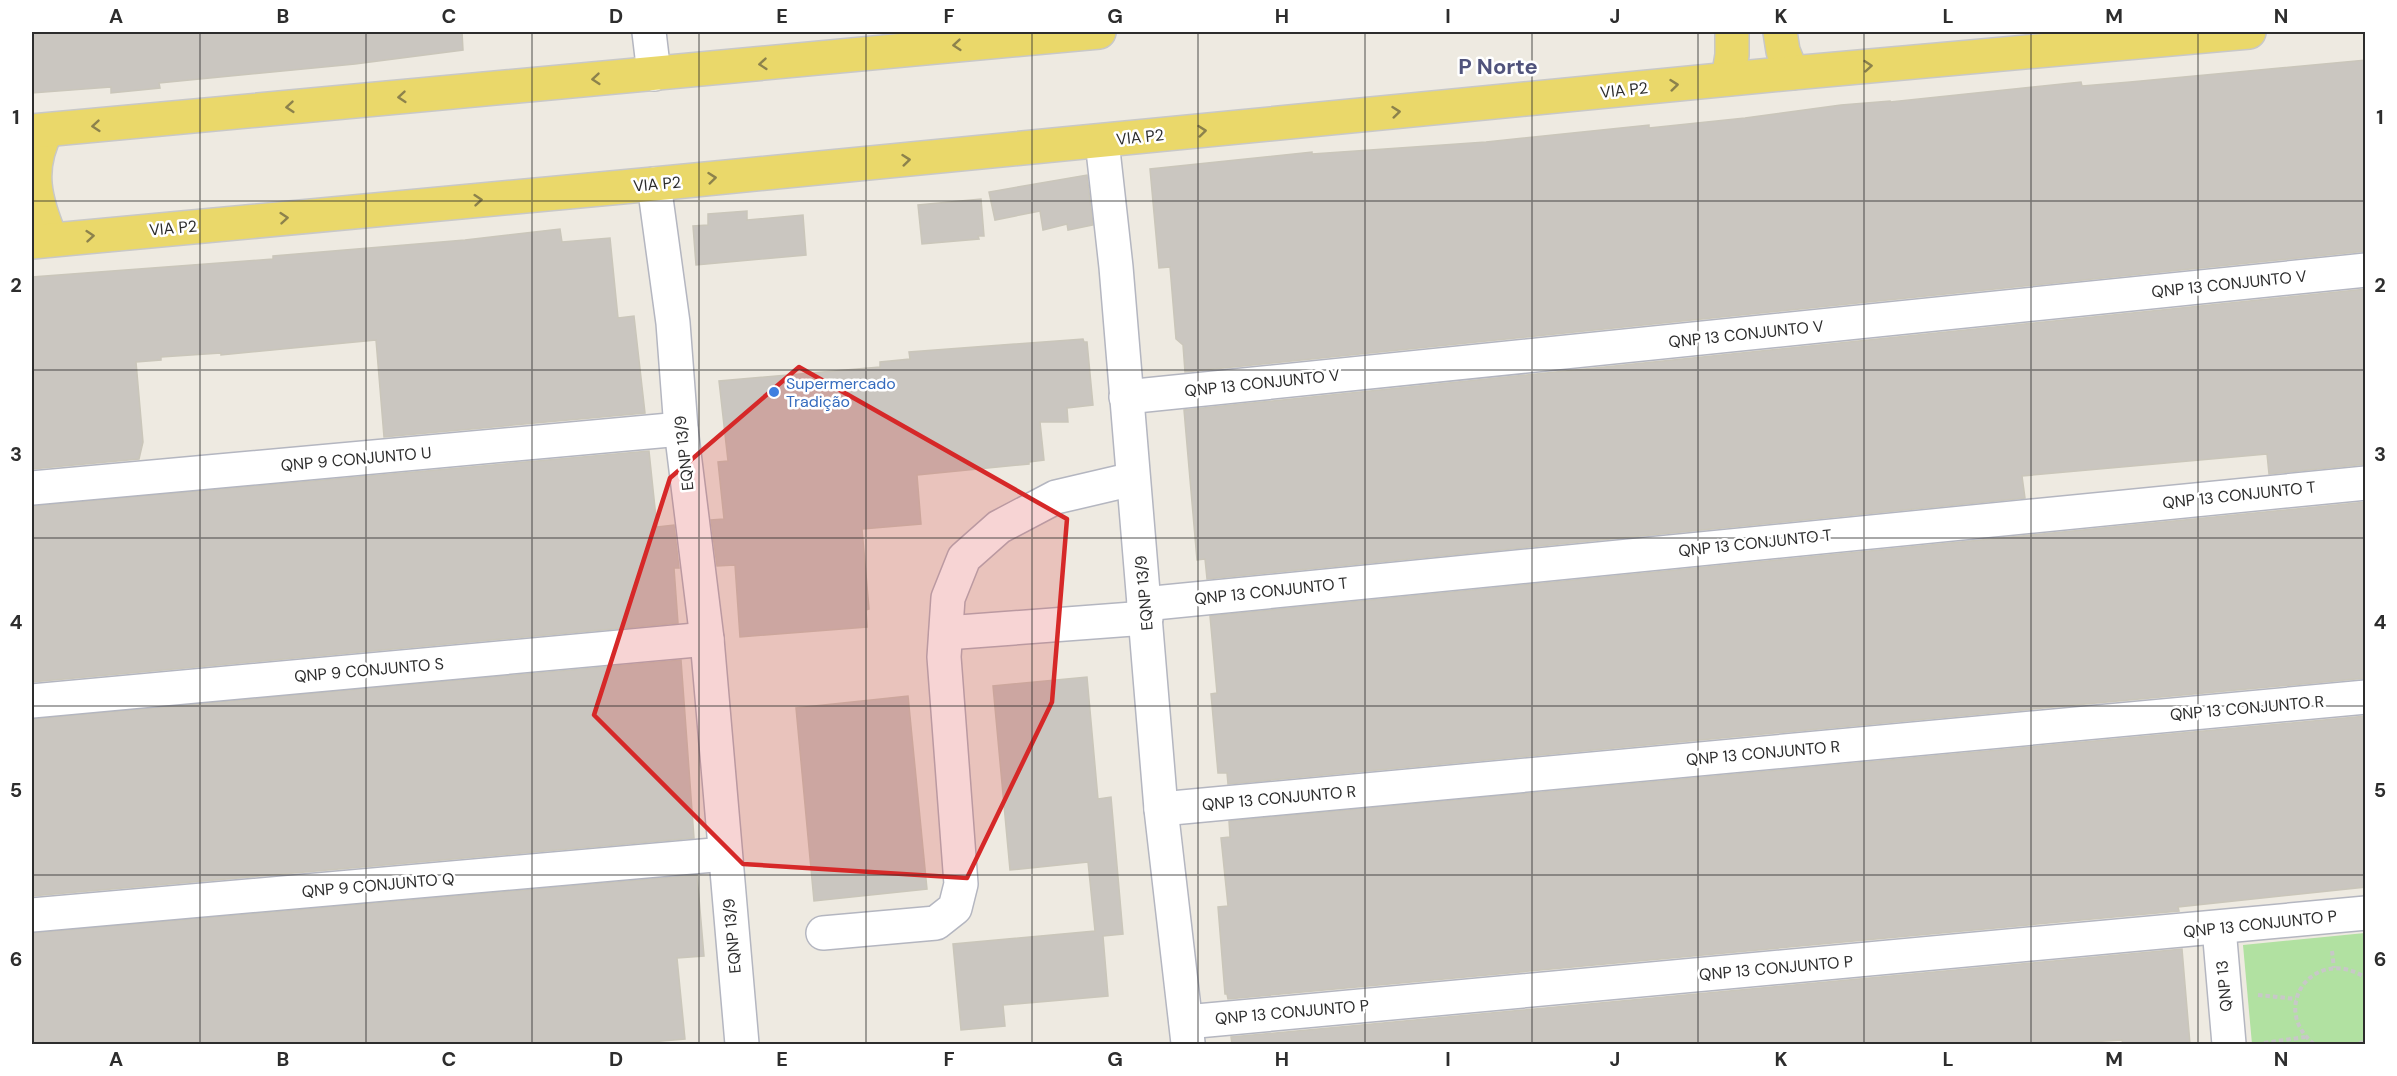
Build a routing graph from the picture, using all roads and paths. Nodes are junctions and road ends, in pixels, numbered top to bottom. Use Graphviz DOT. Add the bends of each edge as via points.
graph roads {
  1 [pos="649,32"];
  2 [pos="1099,32"];
  3 [pos="1732,32"];
  4 [pos="1780,32"];
  5 [pos="2249,32"];
  6 [pos="1792,73"];
  7 [pos="654,74"];
  8 [pos="1728,79"];
  9 [pos="39,131"];
  10 [pos="1102,141"];
  11 [pos="654,184"];
  12 [pos="41,241"];
  13 [pos="2366,270"];
  14 [pos="1126,397"];
  15 [pos="681,429"];
  16 [pos="1134,479"];
  17 [pos="2366,483"];
  18 [pos="32,488"];
  19 [pos="1145,611"];
  20 [pos="946,633"];
  21 [pos="707,639"];
  22 [pos="2366,697"];
  23 [pos="32,701"];
  24 [pos="1161,809"];
  25 [pos="725,854"];
  26 [pos="2366,913"];
  27 [pos="32,915"];
  28 [pos="2219,928"];
  29 [pos="823,933"];
  30 [pos="2366,978"];
  31 [pos="2247,994"];
  32 [pos="2296,999"];
  33 [pos="1187,1033"];
  34 [pos="2305,1037"];
  35 [pos="2366,1040"];
  36 [pos="742,1044"];
  37 [pos="2229,1044"];
  38 [pos="2253,1044"];
  39 [pos="2314,1044"];
  40 [pos="2359,1044"];
  1 -- 7 [label="street"];
  2 -- 7 [label="main road, one-way"];
  3 -- 8 [label="main road"];
  4 -- 6 [label="main road"];
  6 -- 5 [label="main road, VIA P2, one-way"];
  6 -- 8 [label="main road, VIA P2"];
  7 -- 9 [label="main road, one-way"];
  10 -- 8 [label="main road, VIA P2, one-way"];
  9 -- 12 [label="main road" via="34,164"];
  11 -- 10 [label="main road, VIA P2, one-way"];
  10 -- 14 [label="street, EQNP 13/9"];
  12 -- 11 [label="main road, VIA P2, one-way"];
  11 -- 15 [label="street, EQNP 13/9" via="673,323"];
  13 -- 14 [label="street, QNP 13 CONJUNTO V"];
  14 -- 16 [label="street, EQNP 13/9"];
  15 -- 18 [label="street, QNP 9 CONJUNTO U"];
  15 -- 21 [label="street, EQNP 13/9"];
  16 -- 19 [label="street, EQNP 13/9"];
  16 -- 20 [label="street" via="1056,497 999,527 964,558 948,598"];
  17 -- 19 [label="street, QNP 13 CONJUNTO T"];
  19 -- 20 [label="street, QNP 13 CONJUNTO T"];
  19 -- 24 [label="street, EQNP 13/9"];
  20 -- 29 [label="street" via="946,692 961,884 955,908 936,923"];
  21 -- 23 [label="street, QNP 9 CONJUNTO S"];
  21 -- 25 [label="street, EQNP 13/9"];
  22 -- 24 [label="street, QNP 13 CONJUNTO R"];
  24 -- 33 [label="street, EQNP 13/9"];
  25 -- 27 [label="street, QNP 9 CONJUNTO Q"];
  25 -- 36 [label="street, EQNP 13/9"];
  26 -- 28 [label="street, QNP 13 CONJUNTO P"];
  28 -- 33 [label="street, QNP 13 CONJUNTO P"];
  28 -- 37 [label="street, QNP 13"];
  30 -- 32 [label="path" via="2354,970 2325,968 2302,985"];
  31 -- 32 [label="path"];
  32 -- 34 [label="path" via="2298,1027"];
  34 -- 38 [label="path"];
  34 -- 39 [label="path"];
  35 -- 40 [label="path"];
}
